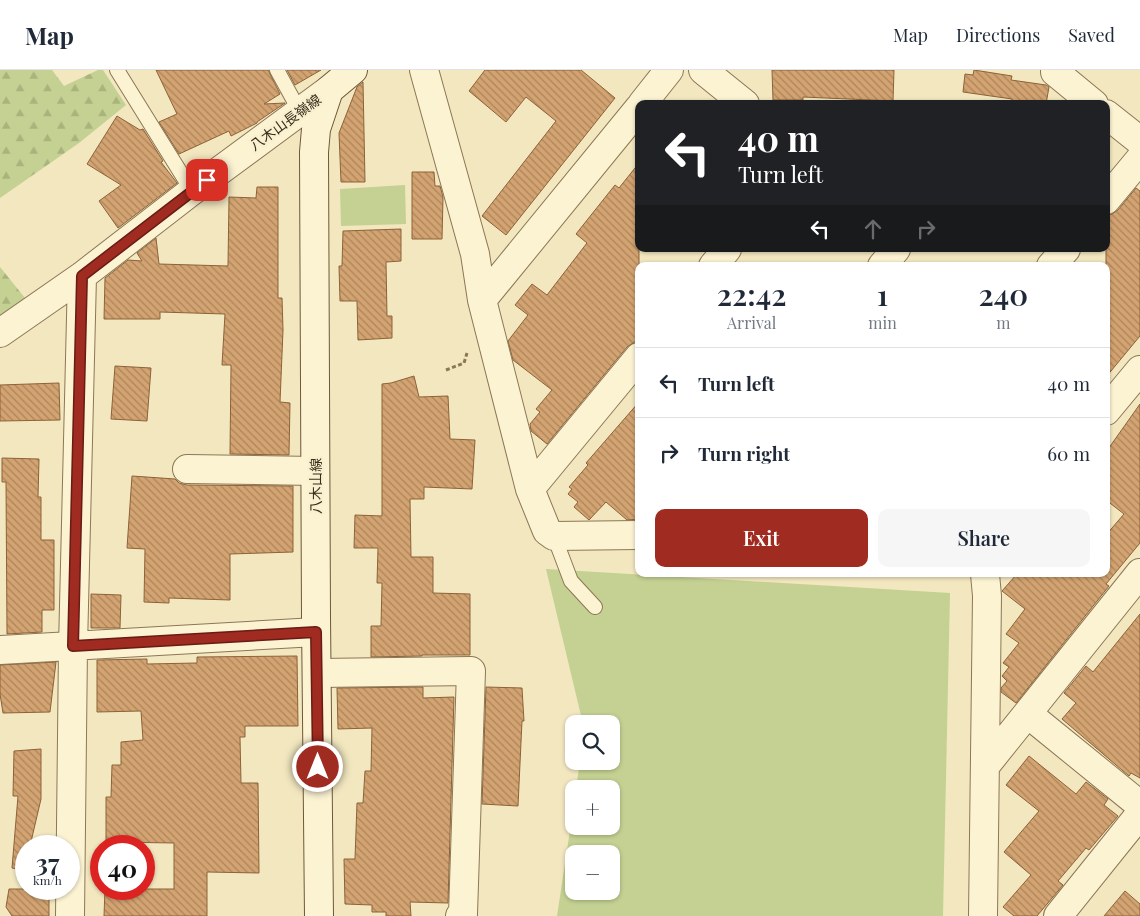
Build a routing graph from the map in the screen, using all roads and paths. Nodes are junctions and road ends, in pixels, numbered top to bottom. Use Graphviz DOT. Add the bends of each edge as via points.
graph roads {
  1 [pos="117,70"];
  2 [pos="276,70"];
  3 [pos="353,70"];
  4 [pos="424,70"];
  5 [pos="669,70"];
  6 [pos="703,70"];
  7 [pos="1055,70"];
  8 [pos="330,90"];
  9 [pos="645,100"];
  10 [pos="740,100"];
  11 [pos="1089,100"];
  12 [pos="300,112"];
  13 [pos="635,113"];
  14 [pos="1110,117"];
  15 [pos="1140,141"];
  16 [pos="1140,160"];
  17 [pos="192,191"];
  18 [pos="1110,195"];
  19 [pos="725,252"];
  20 [pos="894,252"];
  21 [pos="716,262"];
  22 [pos="885,262"];
  23 [pos="82,276"];
  24 [pos="482,300"];
  25 [pos="0,334"];
  26 [pos="635,362"];
  27 [pos="1140,370"];
  28 [pos="1110,406"];
  29 [pos="187,469"];
  30 [pos="315,470"];
  31 [pos="530,489"];
  32 [pos="635,535"];
  33 [pos="554,536"];
  34 [pos="1140,573"];
  35 [pos="985,577"];
  36 [pos="595,607"];
  37 [pos="316,632"];
  38 [pos="73,646"];
  39 [pos="0,650"];
  40 [pos="318,673"];
  41 [pos="1028,714"];
  42 [pos="986,765"];
  43 [pos="1140,805"];
  44 [pos="1140,814"];
  45 [pos="70,916"];
  46 [pos="319,916"];
  47 [pos="460,916"];
  48 [pos="983,916"];
  49 [pos="1058,916"];
  1 -- 17 [label="lane"];
  2 -- 12 [label="lane"];
  3 -- 8 [label="street, 八木山線"];
  4 -- 24 [label="street" via="476,254"];
  5 -- 9 [label="street"];
  6 -- 10 [label="street"];
  7 -- 11 [label="street"];
  8 -- 12 [label="street, 八木山長嶺線"];
  8 -- 30 [label="street, 八木山線" via="316,129 314,152"];
  12 -- 17 [label="street, 八木山長嶺線"];
  13 -- 24 [label="street"];
  14 -- 15 [label="street"];
  16 -- 18 [label="street"];
  17 -- 23 [label="street, 八木山長嶺線"];
  19 -- 21 [label="street"];
  20 -- 22 [label="street"];
  23 -- 25 [label="street, 八木山長嶺線"];
  23 -- 38 [label="street"];
  24 -- 31 [label="street"];
  26 -- 31 [label="street"];
  27 -- 28 [label="street"];
  29 -- 30 [label="street"];
  30 -- 37 [label="street, 八木山線"];
  31 -- 33 [label="street" via="547,531"];
  32 -- 33 [label="street"];
  33 -- 36 [label="lane" via="571,581"];
  34 -- 41 [label="street"];
  35 -- 42 [label="street"];
  37 -- 38 [label="street"];
  37 -- 40 [label="street, 八木山線"];
  38 -- 39 [label="street"];
  38 -- 45 [label="street"];
  40 -- 46 [label="street, 八木山線"];
  40 -- 47 [label="street" via="471,671 463,914"];
  41 -- 42 [label="street"];
  41 -- 43 [label="street"];
  42 -- 48 [label="street"];
  44 -- 49 [label="street"];
}
